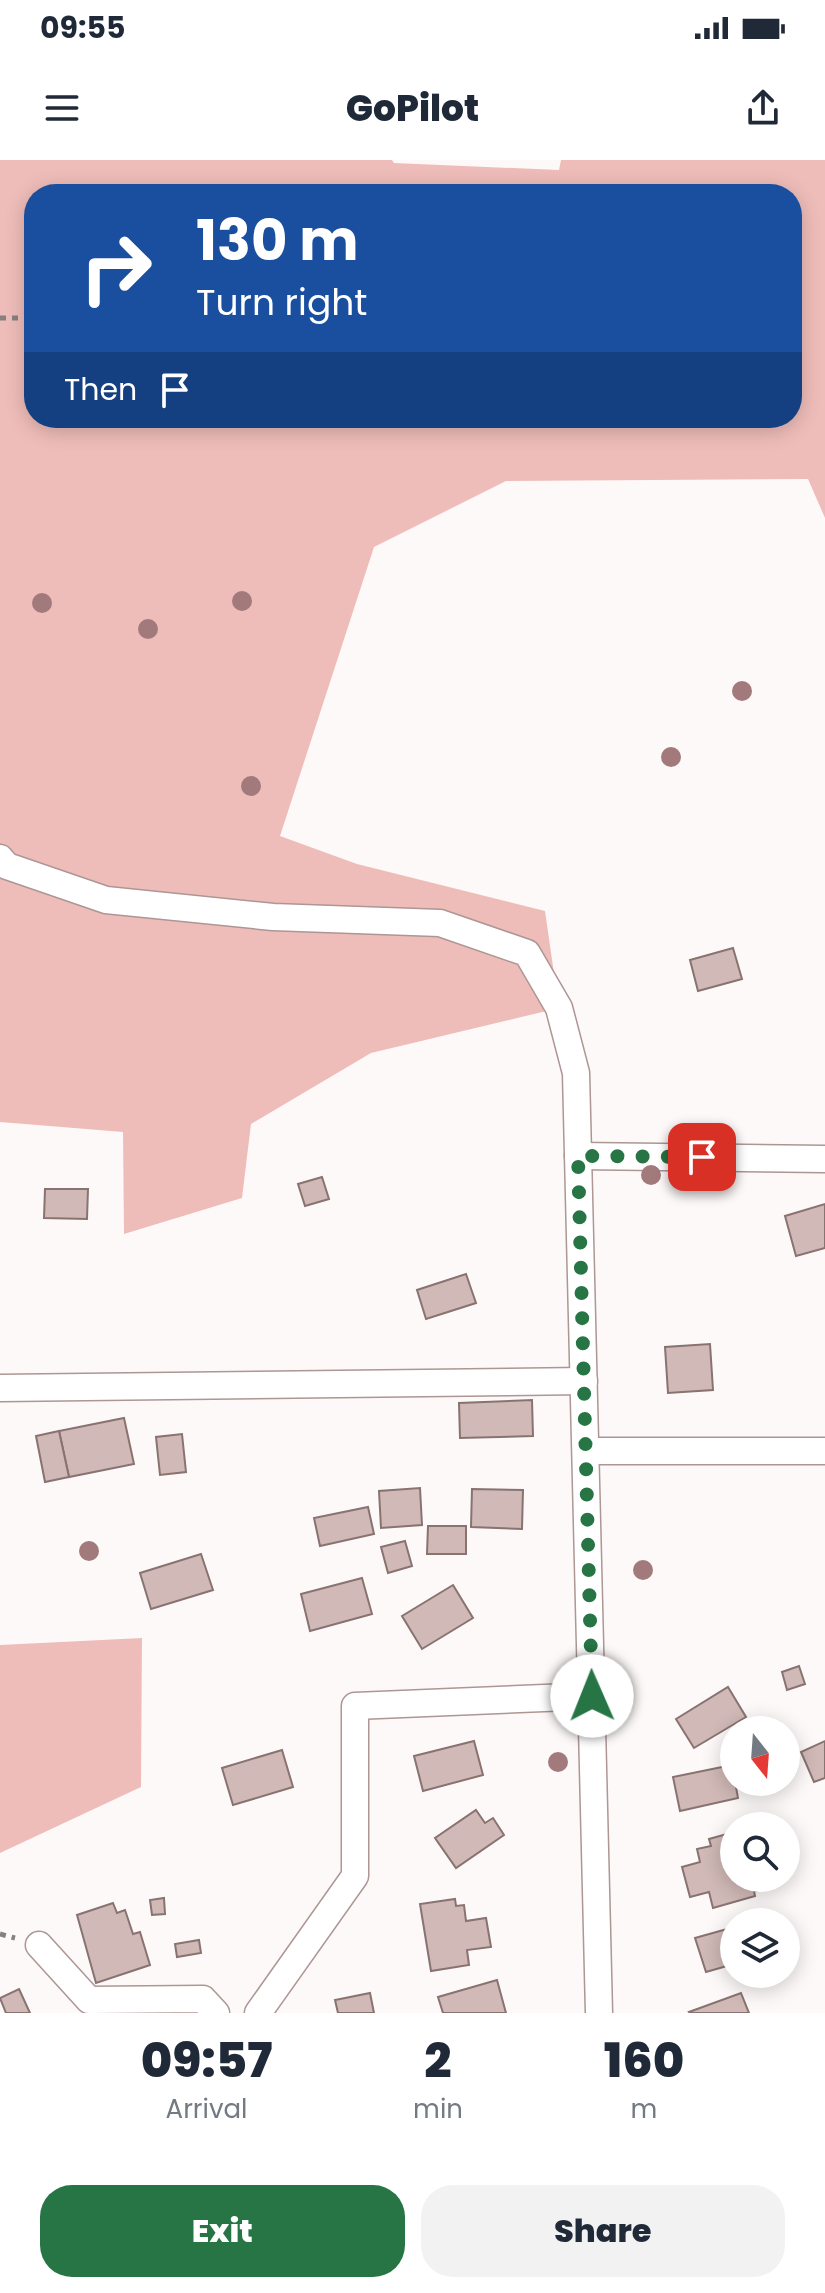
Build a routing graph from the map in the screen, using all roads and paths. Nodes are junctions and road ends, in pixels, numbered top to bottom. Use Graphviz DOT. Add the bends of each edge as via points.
graph roads {
  1 [pos="0,318"];
  2 [pos="24,318"];
  3 [pos="0,858"];
  4 [pos="578,1156"];
  5 [pos="825,1159"];
  6 [pos="584,1381"];
  7 [pos="0,1388"];
  8 [pos="586,1451"];
  9 [pos="825,1451"];
  10 [pos="592,1696"];
  11 [pos="39,1945"];
  12 [pos="216,2013"];
  13 [pos="258,2013"];
  14 [pos="599,2013"];
  1 -- 2 [label="path"];
  3 -- 4 [label="street" via="7,866 106,900 273,917 440,923 527,953 559,1008 576,1073"];
  4 -- 5 [label="street"];
  4 -- 6 [label="street"];
  6 -- 7 [label="street"];
  6 -- 8 [label="street"];
  8 -- 9 [label="street"];
  8 -- 10 [label="street"];
  10 -- 13 [label="street" via="355,1706 355,1876"];
  10 -- 14 [label="street"];
  11 -- 12 [label="street" via="89,2000 203,1999"];
}
